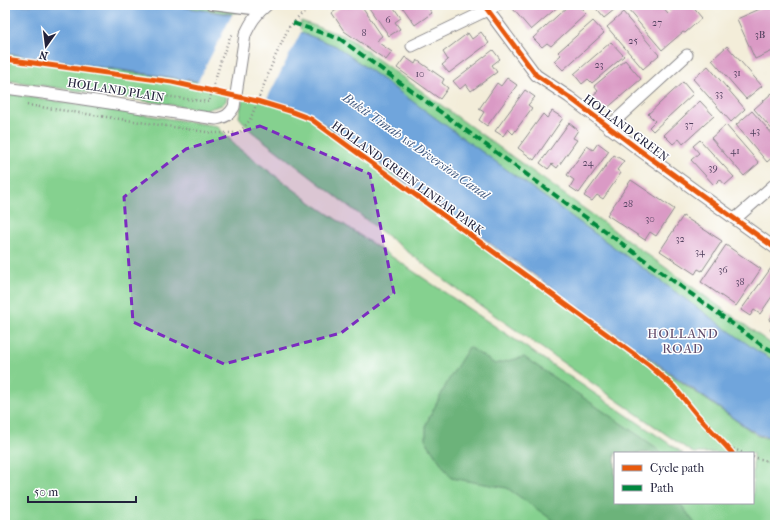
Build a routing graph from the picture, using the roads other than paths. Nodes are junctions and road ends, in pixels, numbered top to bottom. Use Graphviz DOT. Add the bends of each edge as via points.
graph roads {
  1 [pos="267,5"];
  2 [pos="498,5"];
  3 [pos="211,6"];
  4 [pos="486,8"];
  5 [pos="256,15"];
  6 [pos="412,46"];
  7 [pos="687,55"];
  8 [pos="5,88"];
  9 [pos="609,128"];
  10 [pos="775,184"];
  11 [pos="736,219"];
  12 [pos="775,248"];
  1 -- 5 [label="street"];
  2 -- 4 [label="street"];
  3 -- 5 [label="lane"];
  4 -- 6 [label="street"];
  4 -- 9 [label="street, HOLLAND GREEN" via="536,75"];
  5 -- 8 [label="street, HOLLAND PLAIN" via="245,35 234,107 230,114 222,118"];
  7 -- 9 [label="street, HOLLAND GREEN"];
  9 -- 11 [label="street, HOLLAND GREEN"];
  10 -- 11 [label="street"];
  11 -- 12 [label="street, HOLLAND GREEN"];
}
